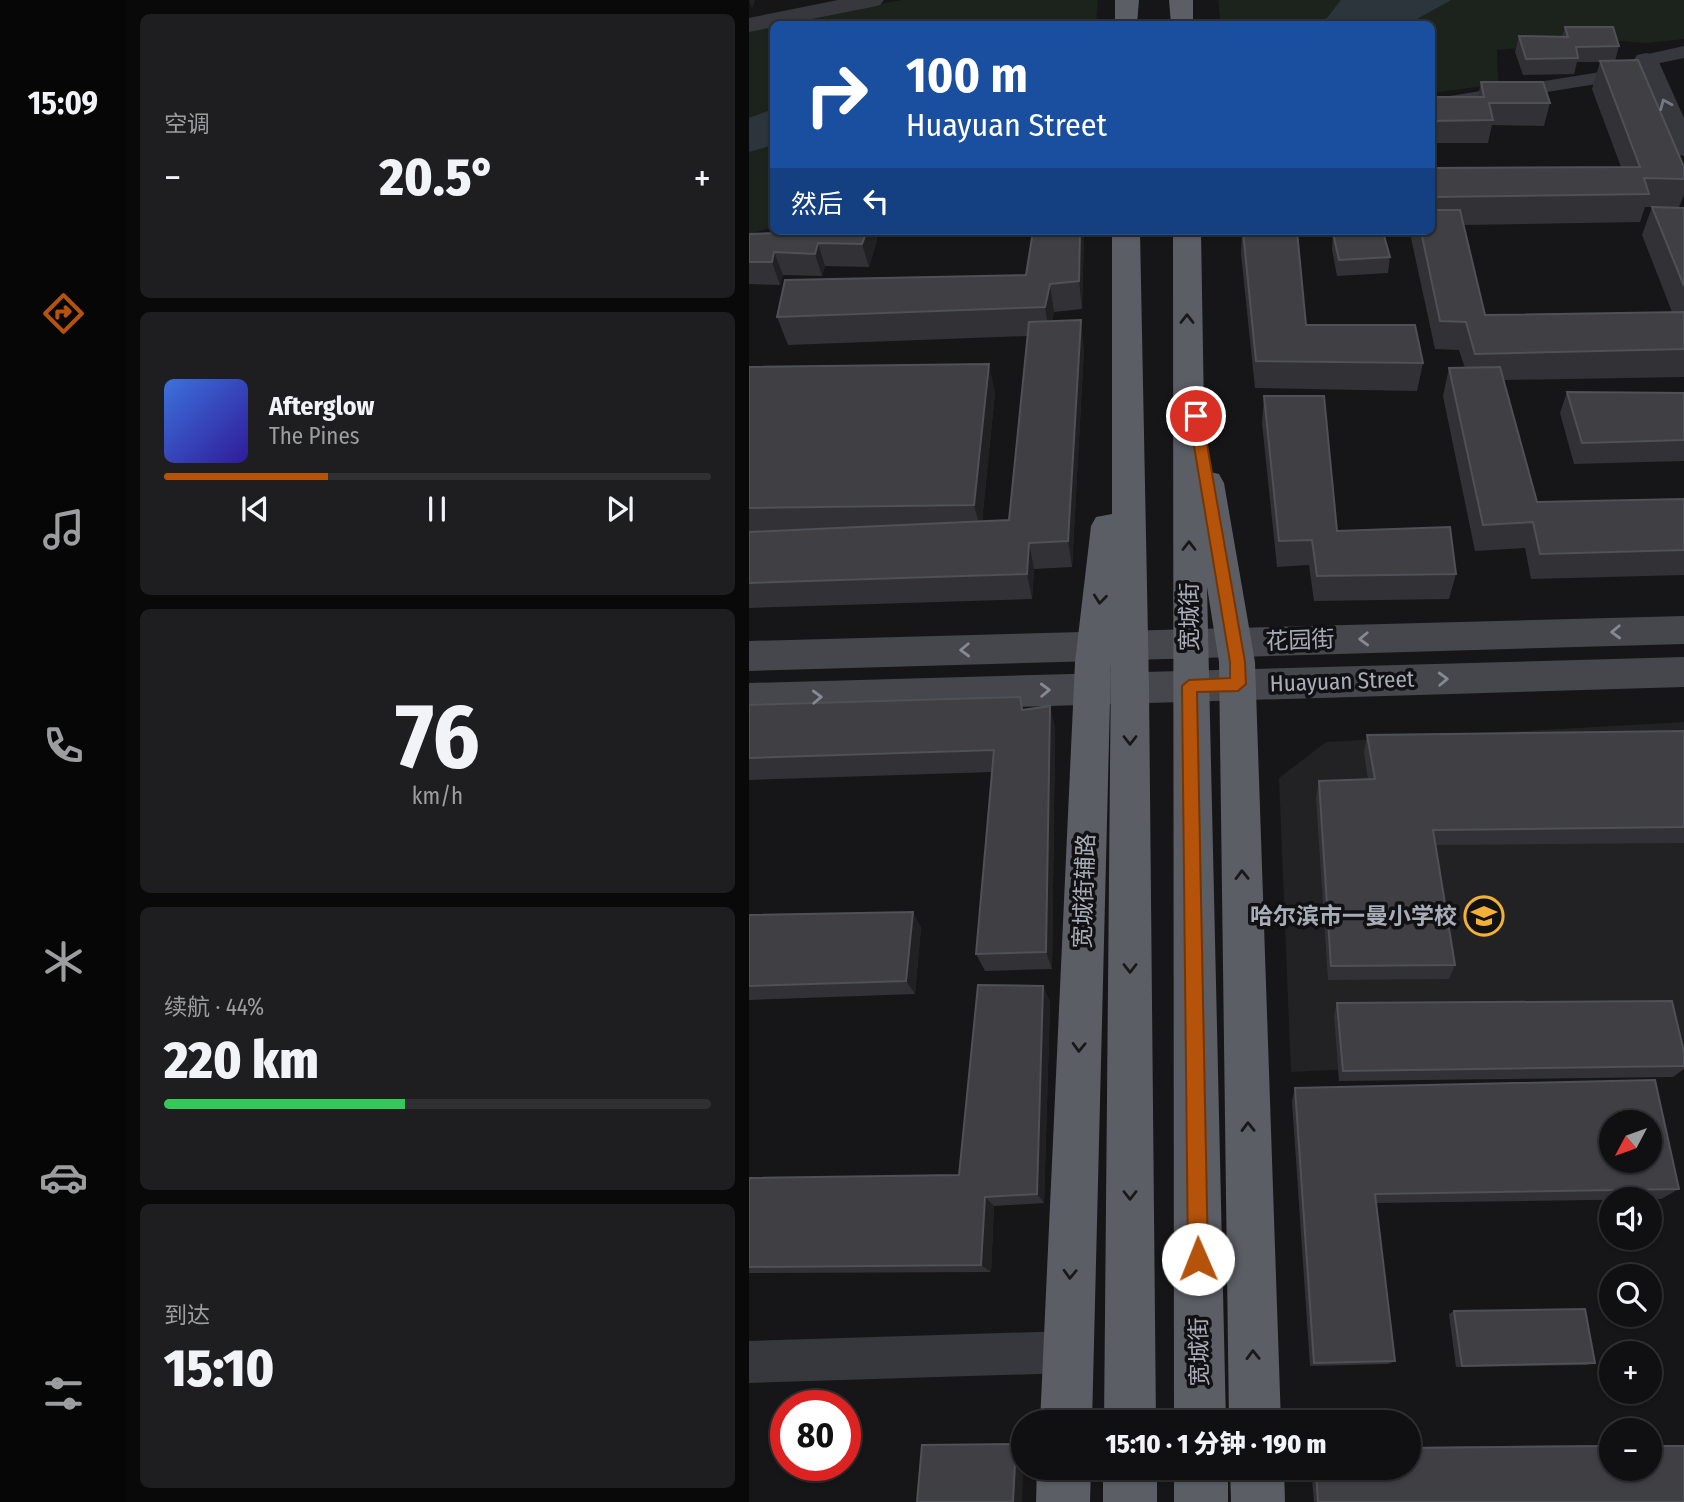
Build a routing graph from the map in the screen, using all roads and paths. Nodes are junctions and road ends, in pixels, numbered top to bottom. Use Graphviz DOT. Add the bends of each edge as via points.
graph roads {
  1 [pos="872,0"];
  2 [pos="749,25"];
  3 [pos="1684,52"];
  4 [pos="1649,65"];
  5 [pos="1435,104"];
  6 [pos="1684,148"];
  7 [pos="1126,235"];
  8 [pos="1187,235"];
  9 [pos="1187,366"];
  10 [pos="1684,630"];
  11 [pos="1234,642"];
  12 [pos="1189,643"];
  13 [pos="1112,645"];
  14 [pos="749,656"];
  15 [pos="1684,672"];
  16 [pos="1238,684"];
  17 [pos="1189,686"];
  18 [pos="1111,688"];
  19 [pos="749,699"];
  20 [pos="1068,1352"];
  21 [pos="749,1362"];
  22 [pos="1066,1410"];
  23 [pos="1130,1410"];
  24 [pos="1200,1410"];
  25 [pos="1255,1410"];
  26 [pos="1064,1480"];
  27 [pos="1130,1480"];
  28 [pos="1201,1480"];
  29 [pos="1257,1480"];
  30 [pos="1063,1502"];
  31 [pos="1130,1502"];
  32 [pos="1201,1502"];
  33 [pos="1258,1502"];
  1 -- 2 [label="street"];
  3 -- 4 [label="street"];
  4 -- 5 [label="street"];
  6 -- 4 [label="street, one-way"];
  7 -- 13 [label="highway, 宽城街辅路, one-way" via="1127,361"];
  9 -- 8 [label="highway, 宽城街, one-way"];
  9 -- 11 [label="highway"];
  12 -- 9 [label="highway, 宽城街, one-way"];
  10 -- 11 [label="main road, 花园街, one-way"];
  11 -- 12 [label="main road, 花园街"];
  11 -- 16 [label="highway"];
  12 -- 13 [label="main road, 花园街"];
  12 -- 17 [label="highway, 宽城街"];
  13 -- 14 [label="main road, 花园街, one-way"];
  13 -- 18 [label="highway, 宽城街辅路"];
  16 -- 15 [label="main road, Huayuan Street, one-way"];
  16 -- 17 [label="main road, Huayuan Street"];
  25 -- 16 [label="highway, one-way"];
  17 -- 18 [label="main road, Huayuan Street"];
  17 -- 24 [label="highway, 宽城街"];
  19 -- 18 [label="main road, Huayuan Street, one-way"];
  18 -- 20 [label="highway, 宽城街辅路, one-way"];
  18 -- 23 [label="highway, one-way"];
  20 -- 21 [label="street"];
  20 -- 22 [label="highway, 宽城街辅路"];
  26 -- 30 [label="highway"];
  27 -- 31 [label="highway"];
  28 -- 32 [label="highway"];
  29 -- 33 [label="highway"];
}
